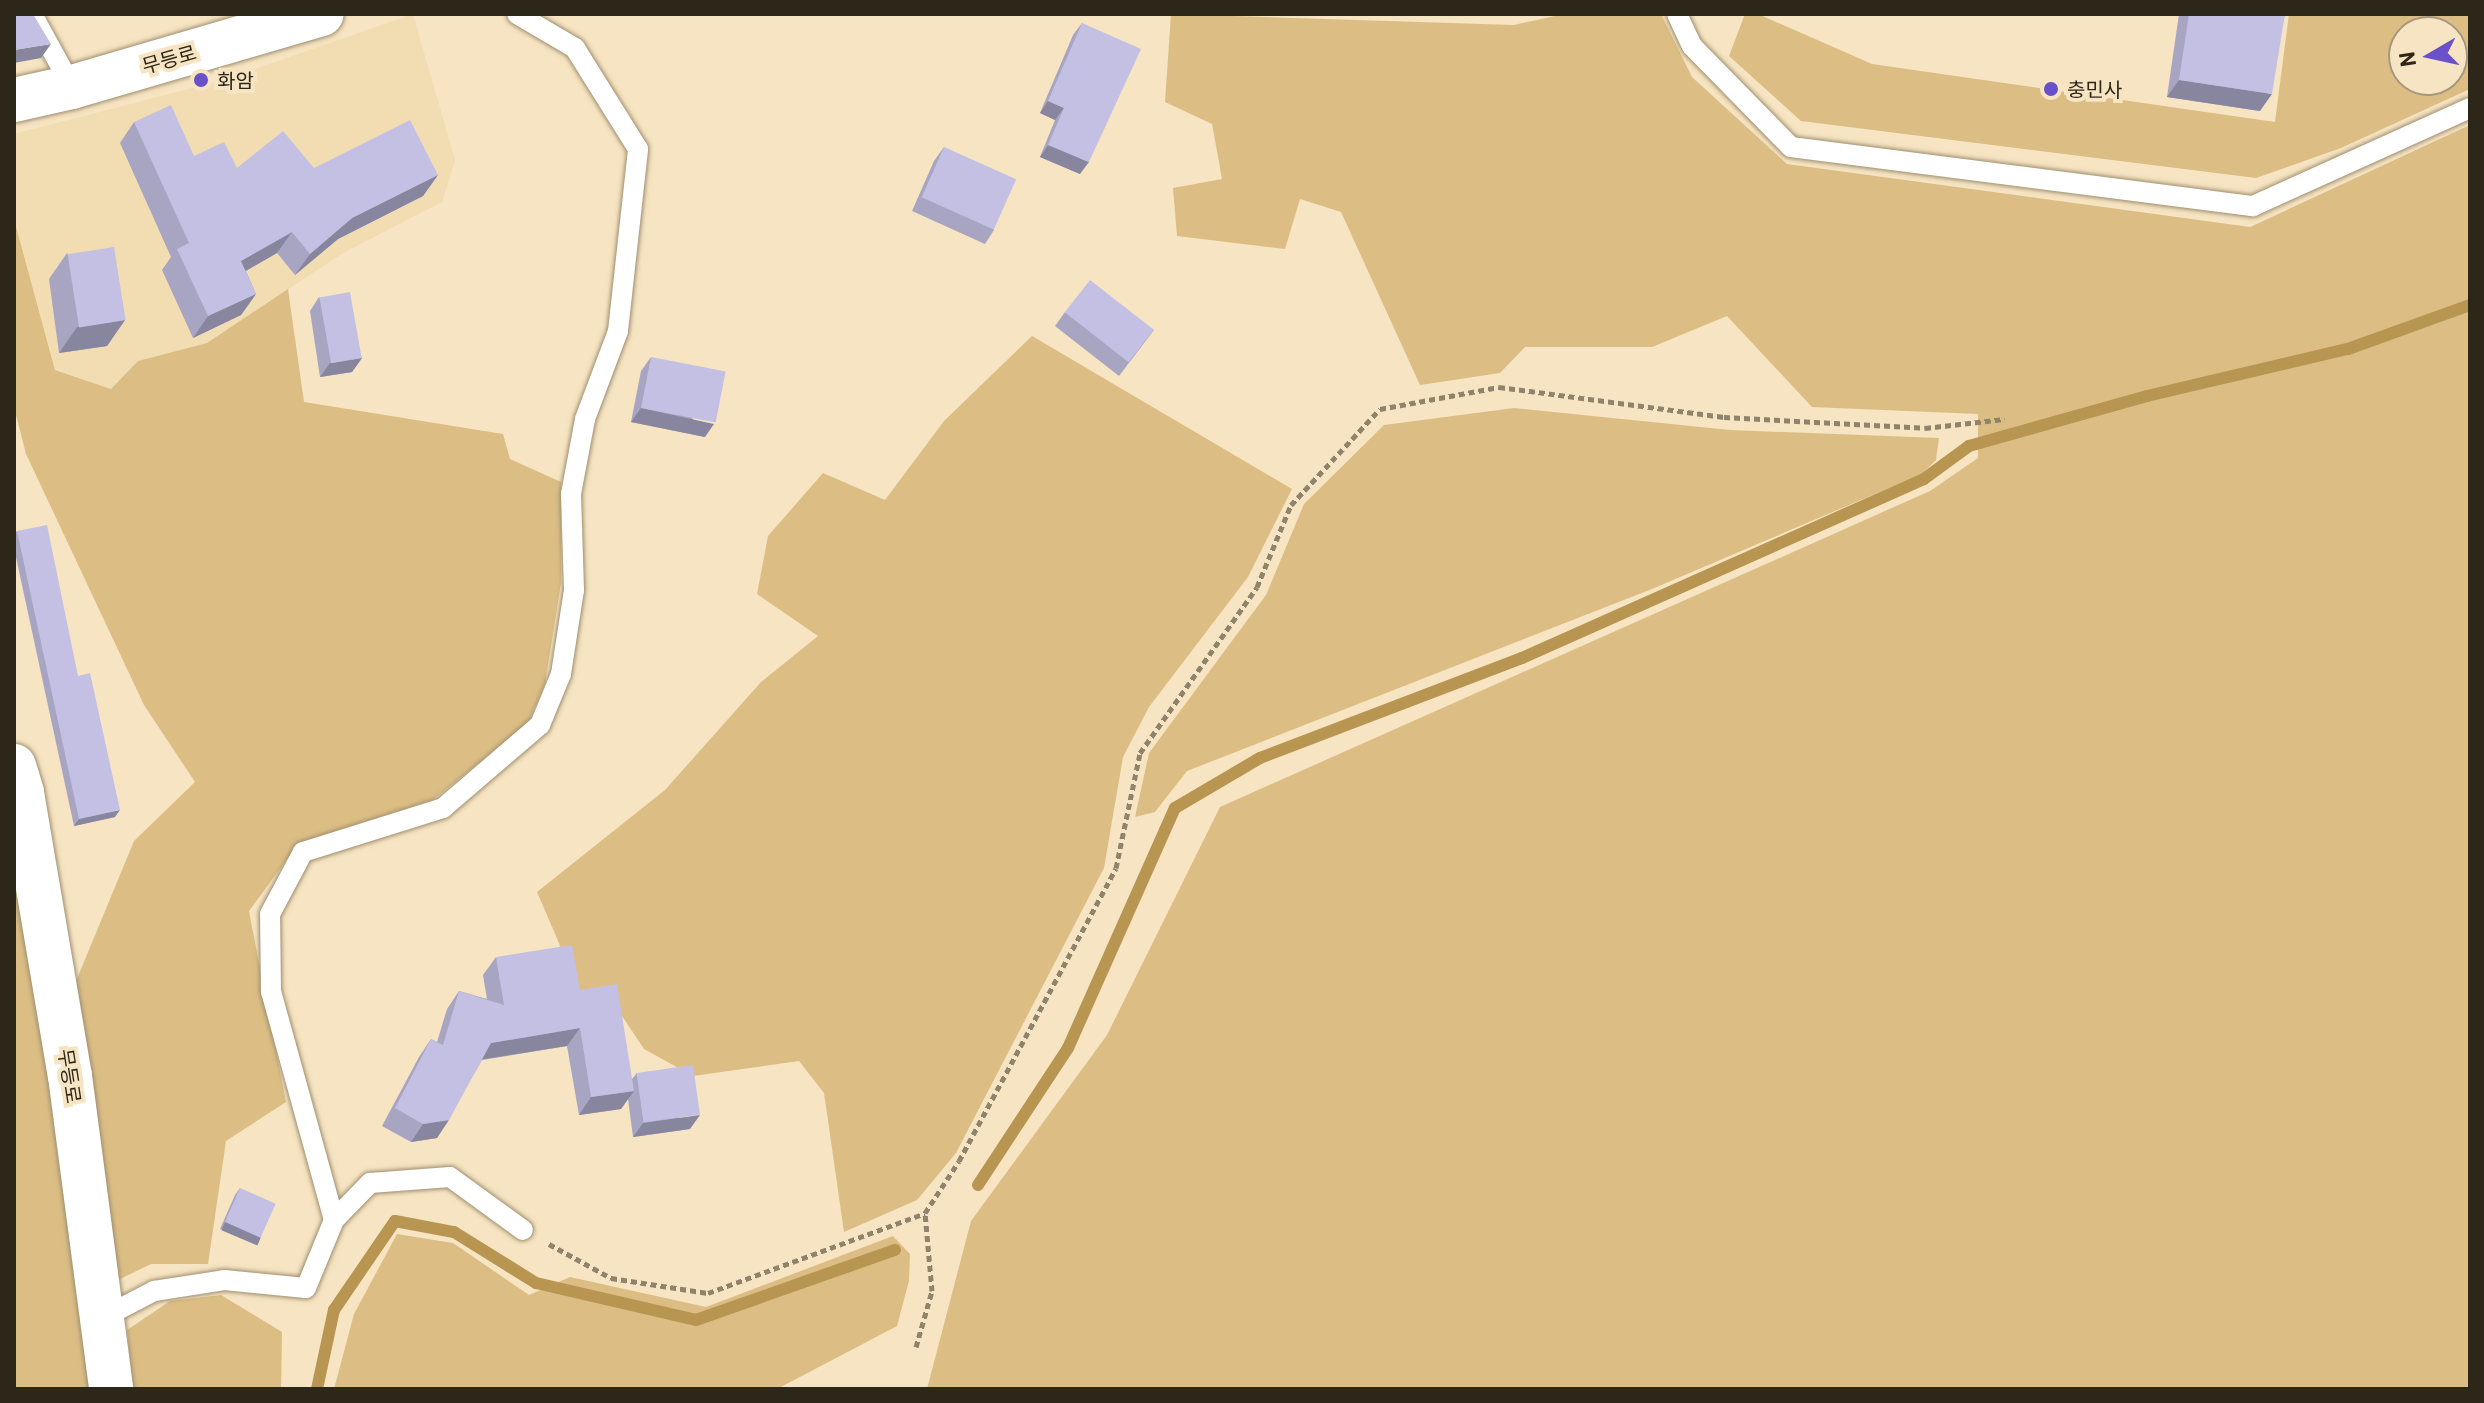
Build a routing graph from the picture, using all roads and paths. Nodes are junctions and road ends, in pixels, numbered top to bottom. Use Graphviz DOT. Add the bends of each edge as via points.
graph roads {
  1 [pos="32,14"];
  2 [pos="322,14"];
  3 [pos="517,14"];
  4 [pos="1677,14"];
  5 [pos="72,87"];
  6 [pos="14,100"];
  7 [pos="2470,108"];
  8 [pos="2004,419"];
  9 [pos="14,766"];
  10 [pos="925,1213"];
  11 [pos="334,1220"];
  12 [pos="523,1230"];
  13 [pos="102,1318"];
  14 [pos="916,1347"];
  15 [pos="111,1389"];
  1 -- 5 [label="lane"];
  2 -- 5 [label="main road, 무등로"];
  3 -- 11 [label="lane" via="575,48 638,149 618,331 585,419 571,494 574,590 561,674 540,725 443,808 303,852 270,914 271,992"];
  4 -- 7 [label="lane" via="1692,46 1791,147 2253,206"];
  5 -- 6 [label="main road, 무등로"];
  8 -- 10 [label="path" via="1925,428 1739,418 1499,387 1380,409 1291,505 1257,587 1140,753 1116,868 959,1161"];
  9 -- 13 [label="main road, 무등로" via="70,1076"];
  10 -- 12 [label="path" via="708,1293 611,1278"];
  10 -- 14 [label="path" via="932,1291"];
  11 -- 12 [label="lane" via="370,1183 450,1177"];
  11 -- 13 [label="lane" via="306,1288 224,1280 168,1288"];
  13 -- 15 [label="main road, 무등로"];
}
